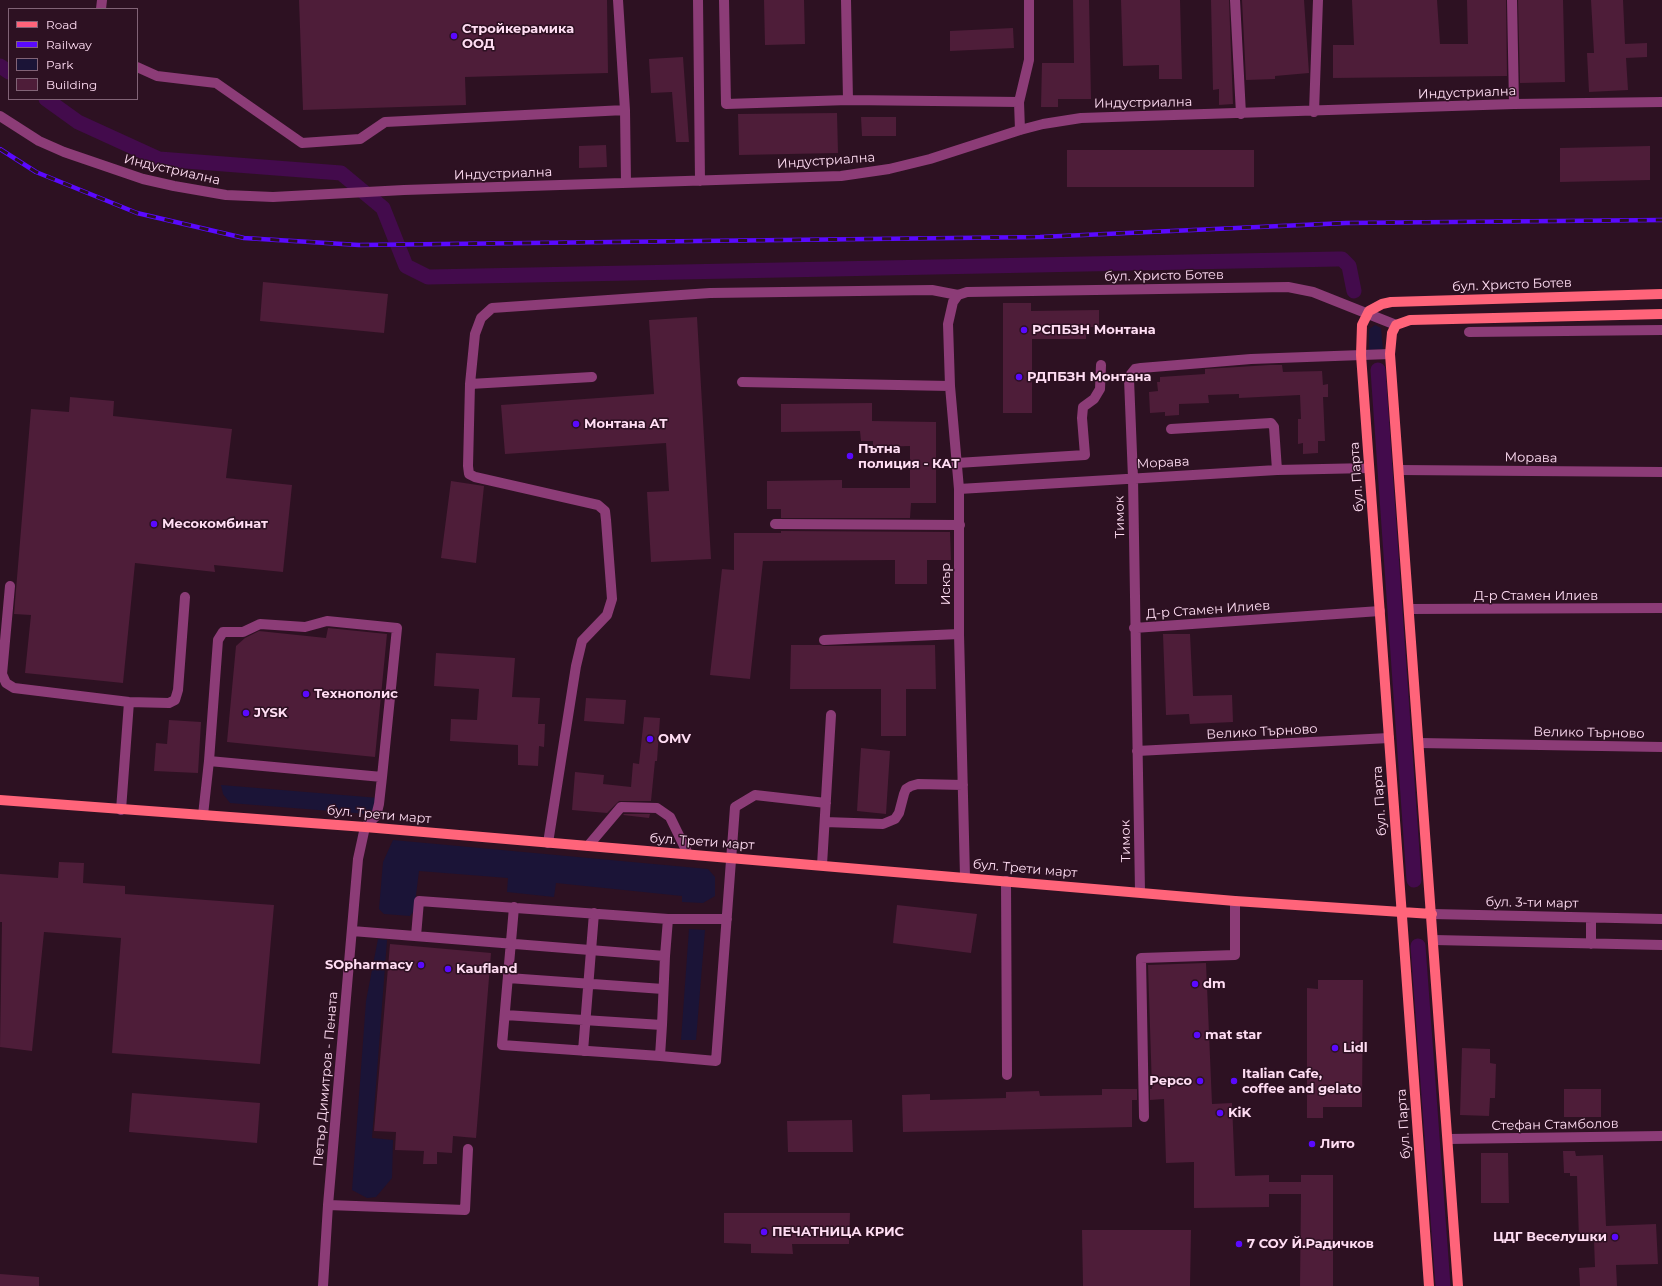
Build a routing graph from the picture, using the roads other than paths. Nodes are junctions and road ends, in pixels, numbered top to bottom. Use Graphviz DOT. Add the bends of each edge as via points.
graph roads {
  1 [pos="618,0"];
  2 [pos="698,0"];
  3 [pos="724,0"];
  4 [pos="846,0"];
  5 [pos="1029,0"];
  6 [pos="1235,0"];
  7 [pos="1318,0"];
  8 [pos="1512,0"];
  9 [pos="138,67"];
  10 [pos="848,100"];
  11 [pos="1019,102"];
  12 [pos="1662,102"];
  13 [pos="1514,104"];
  14 [pos="625,110"];
  15 [pos="1314,112"];
  16 [pos="1241,114"];
  17 [pos="0,116"];
  18 [pos="1020,130"];
  19 [pos="700,181"];
  20 [pos="626,183"];
  21 [pos="1662,294"];
  22 [pos="958,295"];
  23 [pos="1367,314"];
  24 [pos="1662,314"];
  25 [pos="1506,317"];
  26 [pos="1396,325"];
  27 [pos="1662,330"];
  28 [pos="1469,332"];
  29 [pos="1507,332"];
  30 [pos="1390,354"];
  31 [pos="1361,355"];
  32 [pos="1101,365"];
  33 [pos="592,377"];
  34 [pos="742,382"];
  35 [pos="470,384"];
  36 [pos="950,386"];
  37 [pos="1171,429"];
  38 [pos="957,463"];
  39 [pos="1369,468"];
  40 [pos="1278,470"];
  41 [pos="1399,470"];
  42 [pos="1662,472"];
  43 [pos="1133,478"];
  44 [pos="959,489"];
  45 [pos="775,524"];
  46 [pos="960,525"];
  47 [pos="10,586"];
  48 [pos="185,597"];
  49 [pos="1662,608"];
  50 [pos="1409,609"];
  51 [pos="1380,611"];
  52 [pos="1134,628"];
  53 [pos="959,634"];
  54 [pos="824,640"];
  55 [pos="129,702"];
  56 [pos="831,715"];
  57 [pos="1389,738"];
  58 [pos="1420,743"];
  59 [pos="1662,747"];
  60 [pos="1137,752"];
  61 [pos="209,761"];
  62 [pos="382,777"];
  63 [pos="964,784"];
  64 [pos="0,800"];
  65 [pos="826,803"];
  66 [pos="121,810"];
  67 [pos="203,815"];
  68 [pos="825,822"];
  69 [pos="365,827"];
  70 [pos="548,843"];
  71 [pos="588,846"];
  72 [pos="688,854"];
  73 [pos="732,857"];
  74 [pos="822,865"];
  75 [pos="965,877"];
  76 [pos="1006,881"];
  77 [pos="1140,892"];
  78 [pos="1234,901"];
  79 [pos="514,908"];
  80 [pos="1402,912"];
  81 [pos="594,913"];
  82 [pos="1432,914"];
  83 [pos="668,918"];
  84 [pos="1591,918"];
  85 [pos="727,919"];
  86 [pos="1662,919"];
  87 [pos="352,931"];
  88 [pos="416,936"];
  89 [pos="1434,940"];
  90 [pos="511,943"];
  91 [pos="1591,944"];
  92 [pos="1662,946"];
  93 [pos="591,950"];
  94 [pos="664,956"];
  95 [pos="508,978"];
  96 [pos="588,984"];
  97 [pos="663,989"];
  98 [pos="505,1015"];
  99 [pos="586,1020"];
  100 [pos="662,1025"];
  101 [pos="583,1051"];
  102 [pos="660,1056"];
  103 [pos="1007,1075"];
  104 [pos="1144,1116"];
  105 [pos="1662,1136"];
  106 [pos="1448,1140"];
  107 [pos="468,1149"];
  108 [pos="328,1205"];
  109 [pos="323,1286"];
  110 [pos="1429,1286"];
  111 [pos="1458,1286"];
  1 -- 14 [label="street"];
  2 -- 19 [label="street"];
  3 -- 10 [label="street" via="726,104"];
  4 -- 10 [label="street"];
  5 -- 11 [label="street" via="1029,60"];
  6 -- 16 [label="street"];
  7 -- 15 [label="street"];
  8 -- 13 [label="street"];
  9 -- 14 [label="street" via="157,76 216,83 302,142 360,139 385,122"];
  10 -- 11 [label="street"];
  11 -- 18 [label="street"];
  12 -- 13 [label="street, Индустриална"];
  13 -- 15 [label="street, Индустриална"];
  14 -- 20 [label="street"];
  15 -- 16 [label="street, Индустриална"];
  16 -- 18 [label="street, Индустриална" via="1081,118"];
  17 -- 20 [label="street, Индустриална" via="39,141 100,166 174,186 249,197"];
  18 -- 19 [label="street, Индустриална" via="930,159 889,169 841,176"];
  19 -- 20 [label="street, Индустриална"];
  21 -- 23 [label="main road, бул. Христо Ботев" via="1391,302 1377,306"];
  22 -- 23 [label="street, бул. Христо Ботев" via="967,292 1288,287 1313,292"];
  22 -- 35 [label="street" via="932,290 710,293 492,308 481,318 475,334"];
  22 -- 36 [label="street, Искър" via="949,313"];
  23 -- 26 [label="street, бул. Христо Ботев"];
  23 -- 31 [label="main road, бул. Парта" via="1361,331"];
  24 -- 25 [label="main road"];
  25 -- 26 [label="main road" via="1410,320"];
  25 -- 29 [label="street"];
  26 -- 30 [label="main road" via="1392,333"];
  27 -- 29 [label="street"];
  28 -- 29 [label="street"];
  30 -- 31 [label="street"];
  30 -- 41 [label="main road"];
  31 -- 39 [label="main road, бул. Парта"];
  31 -- 43 [label="street, Тимок" via="1251,359 1135,369 1129,379"];
  32 -- 38 [label="street" via="1100,390 1094,399 1083,407 1085,455"];
  33 -- 35 [label="street"];
  34 -- 36 [label="street"];
  35 -- 70 [label="street" via="470,474 598,505 605,511 612,599 607,615 582,641"];
  36 -- 38 [label="street, Искър"];
  37 -- 40 [label="street" via="1271,423 1274,427"];
  38 -- 44 [label="street, Искър"];
  39 -- 40 [label="street, Морава"];
  39 -- 51 [label="main road, бул. Парта"];
  40 -- 43 [label="street, Морава"];
  41 -- 42 [label="street, Морава"];
  41 -- 50 [label="main road"];
  43 -- 44 [label="street, Морава"];
  43 -- 52 [label="street, Тимок"];
  44 -- 46 [label="street, Искър"];
  45 -- 46 [label="street"];
  46 -- 53 [label="street, Искър"];
  47 -- 55 [label="street" via="2,674 6,683 14,688"];
  48 -- 55 [label="street" via="178,690 175,700 169,703"];
  49 -- 50 [label="street, Д-р Стамен Илиев"];
  50 -- 58 [label="main road"];
  51 -- 52 [label="street, Д-р Стамен Илиев"];
  51 -- 57 [label="main road, бул. Парта"];
  52 -- 60 [label="street, Тимок"];
  53 -- 54 [label="street"];
  53 -- 63 [label="street, Искър"];
  55 -- 66 [label="street"];
  56 -- 65 [label="street"];
  57 -- 60 [label="street, Велико Търново"];
  57 -- 80 [label="main road, бул. Парта"];
  58 -- 59 [label="street, Велико Търново"];
  58 -- 82 [label="main road"];
  60 -- 77 [label="street, Тимок"];
  61 -- 62 [label="street"];
  61 -- 62 [label="street" via="220,634 227,631 243,632 260,624 305,627 327,621 395,627 397,630"];
  61 -- 67 [label="street"];
  62 -- 69 [label="street" via="376,816"];
  63 -- 68 [label="street" via="911,786 906,789 899,813 894,819 883,824"];
  63 -- 75 [label="street, Искър"];
  64 -- 66 [label="main road, бул. Трети март"];
  65 -- 68 [label="street"];
  65 -- 73 [label="street" via="755,795 736,807"];
  66 -- 67 [label="main road, бул. Трети март"];
  67 -- 69 [label="main road, бул. Трети март"];
  68 -- 74 [label="street"];
  69 -- 70 [label="main road, бул. Трети март"];
  69 -- 87 [label="street, Петър Димитров - Пената" via="358,859"];
  70 -- 71 [label="main road, бул. Трети март"];
  71 -- 72 [label="main road, бул. Трети март"];
  71 -- 72 [label="street" via="620,807 657,808 670,816"];
  72 -- 73 [label="main road, бул. Трети март"];
  73 -- 74 [label="main road, бул. Трети март"];
  73 -- 85 [label="street"];
  74 -- 75 [label="main road, бул. Трети март"];
  75 -- 76 [label="main road, бул. Трети март"];
  76 -- 77 [label="main road, бул. Трети март"];
  76 -- 103 [label="street"];
  77 -- 78 [label="main road, бул. Трети март"];
  78 -- 80 [label="main road, бул. Трети март"];
  78 -- 104 [label="street" via="1236,955 1141,958"];
  79 -- 81 [label="street"];
  79 -- 88 [label="street" via="419,901"];
  79 -- 90 [label="street"];
  80 -- 82 [label="main road, бул. 3-ти март"];
  80 -- 110 [label="main road, бул. Парта"];
  81 -- 83 [label="street"];
  81 -- 93 [label="street"];
  82 -- 84 [label="street, бул. 3-ти март"];
  82 -- 89 [label="main road"];
  83 -- 85 [label="street"];
  83 -- 94 [label="street"];
  84 -- 86 [label="street, бул. 3-ти март"];
  84 -- 91 [label="street"];
  85 -- 102 [label="street" via="716,1060"];
  87 -- 88 [label="street"];
  87 -- 108 [label="street, Петър Димитров - Пената"];
  88 -- 90 [label="street"];
  89 -- 91 [label="street"];
  89 -- 106 [label="main road"];
  90 -- 93 [label="street"];
  90 -- 95 [label="street"];
  91 -- 92 [label="street"];
  93 -- 94 [label="street"];
  93 -- 96 [label="street"];
  94 -- 97 [label="street"];
  95 -- 96 [label="street"];
  95 -- 98 [label="street"];
  96 -- 97 [label="street"];
  96 -- 99 [label="street"];
  97 -- 100 [label="street"];
  98 -- 99 [label="street"];
  98 -- 101 [label="street" via="502,1045"];
  99 -- 100 [label="street"];
  99 -- 101 [label="street"];
  100 -- 102 [label="street"];
  101 -- 102 [label="street"];
  105 -- 106 [label="street, Стефан Стамболов"];
  106 -- 111 [label="main road"];
  107 -- 108 [label="street" via="464,1210"];
  108 -- 109 [label="street, Петър Димитров - Пената"];
}
